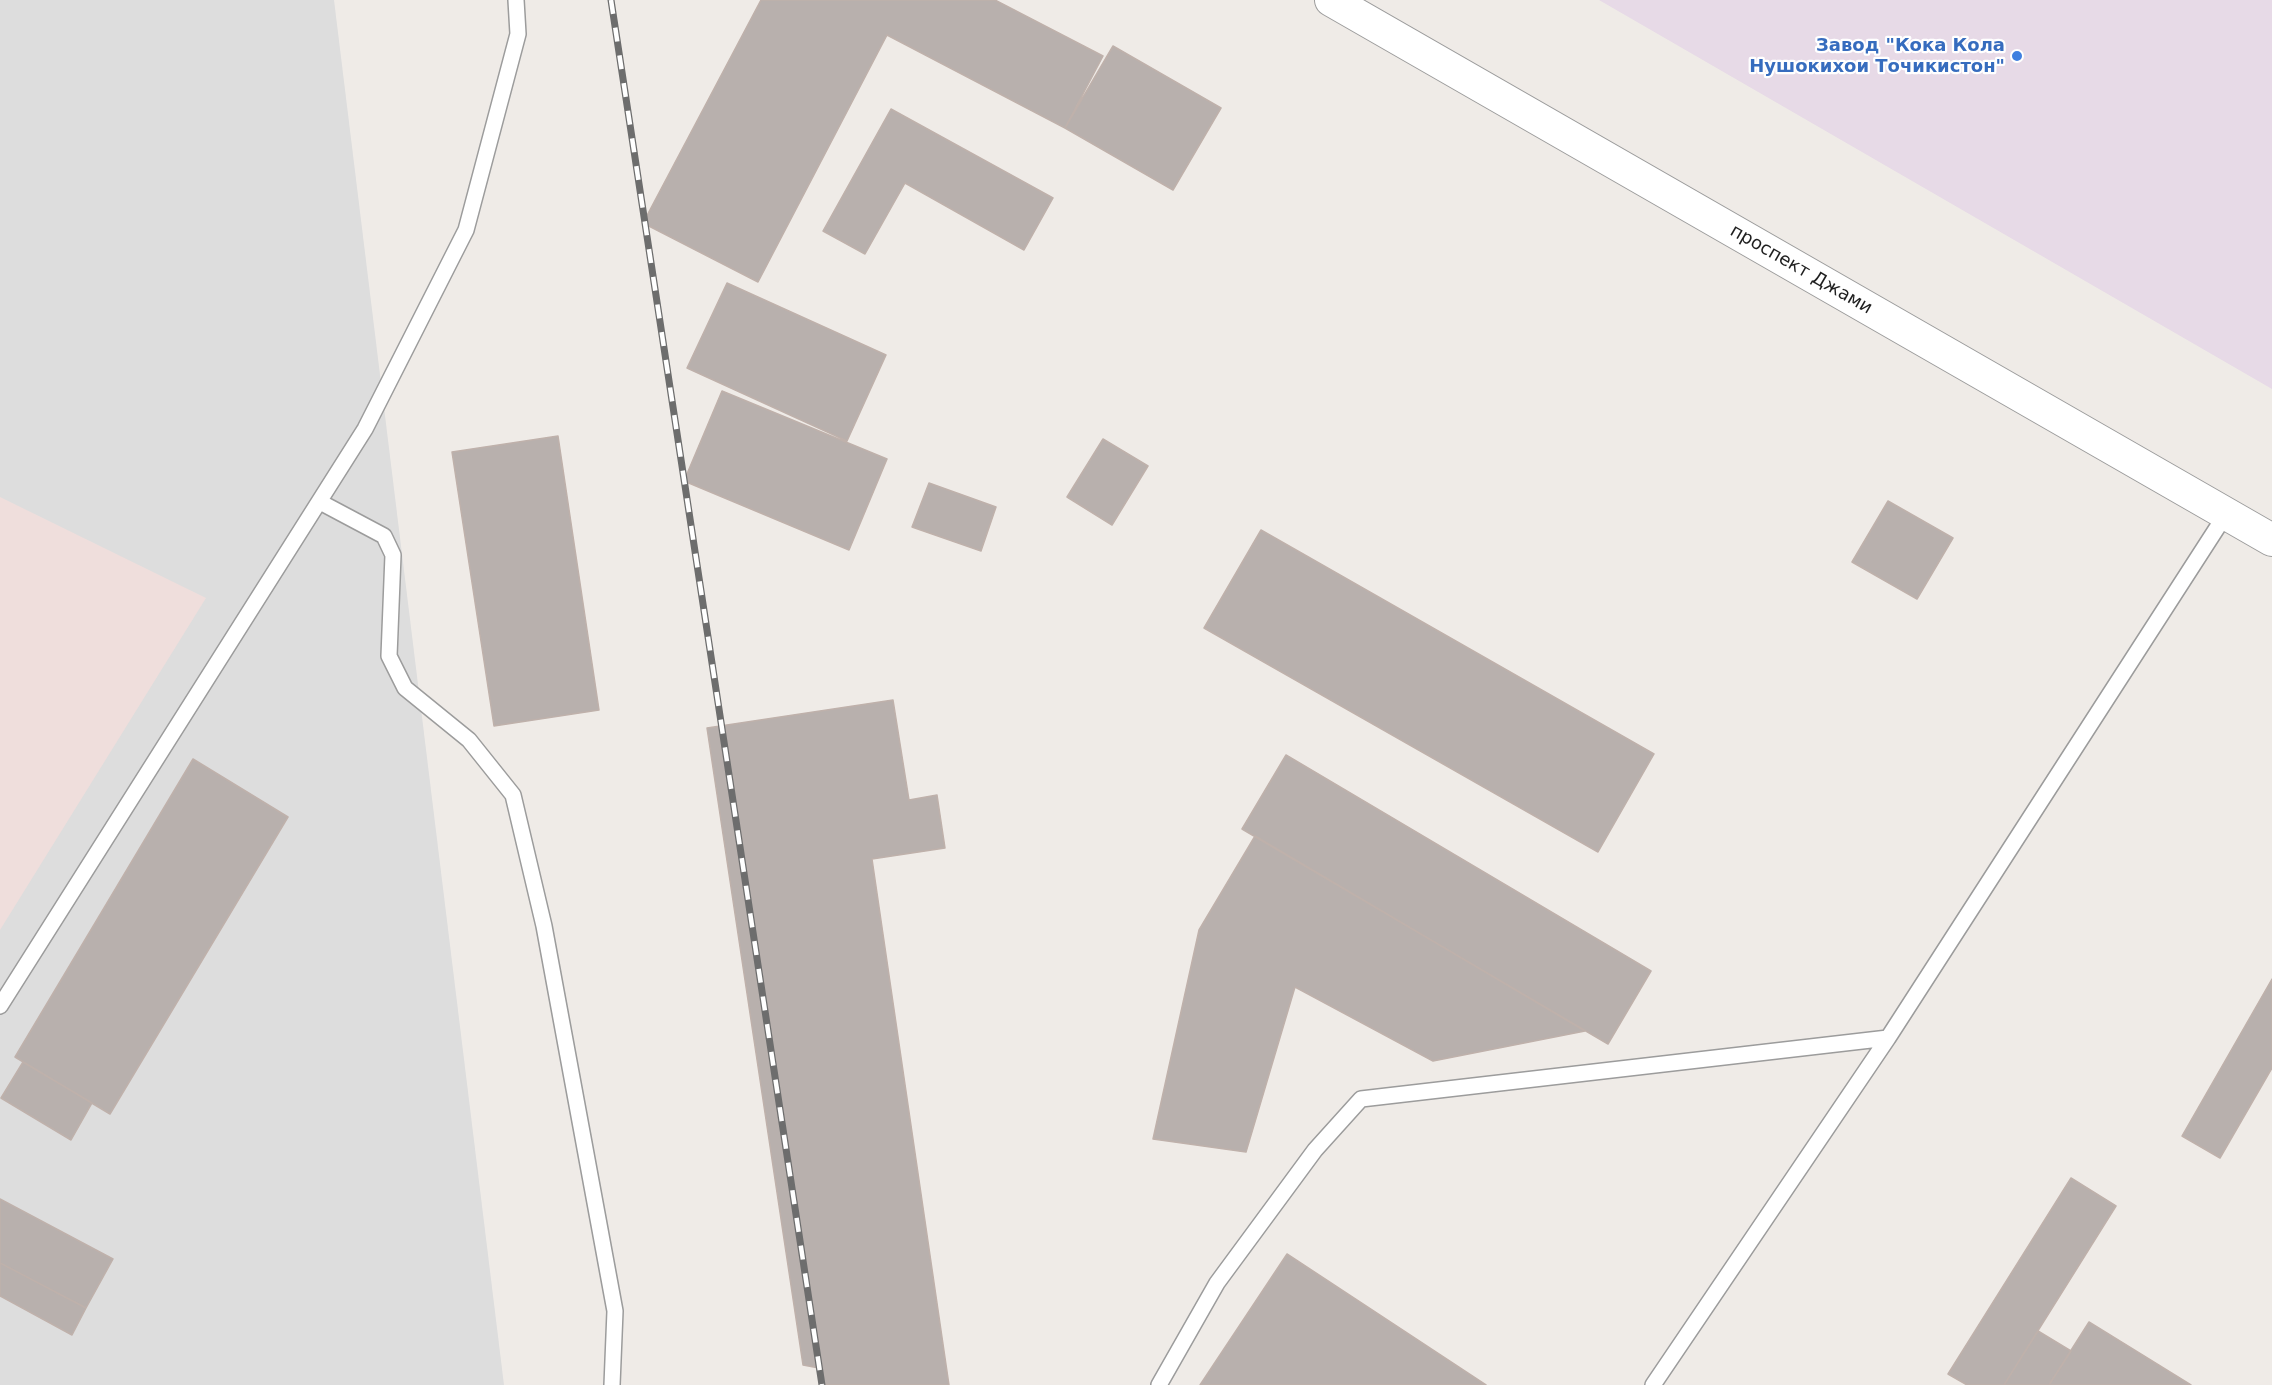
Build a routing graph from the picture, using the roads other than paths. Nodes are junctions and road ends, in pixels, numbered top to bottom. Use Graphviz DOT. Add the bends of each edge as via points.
graph roads {
  1 [pos="516,0"];
  2 [pos="1331,0"];
  3 [pos="320,502"];
  4 [pos="2226,514"];
  5 [pos="2272,540"];
  6 [pos="0,1006"];
  7 [pos="1888,1038"];
  8 [pos="612,1385"];
  9 [pos="1160,1385"];
  10 [pos="1653,1385"];
  1 -- 3 [label="lane" via="518,34 466,230 365,429"];
  2 -- 4 [label="street, проспект Джами"];
  3 -- 6 [label="lane"];
  3 -- 8 [label="lane" via="384,536 393,555 389,656 405,688 469,740 513,795 544,926 615,1311"];
  4 -- 5 [label="street, проспект Джами"];
  4 -- 7 [label="lane"];
  7 -- 9 [label="lane" via="1361,1099 1315,1150 1216,1283"];
  7 -- 10 [label="lane"];
}
